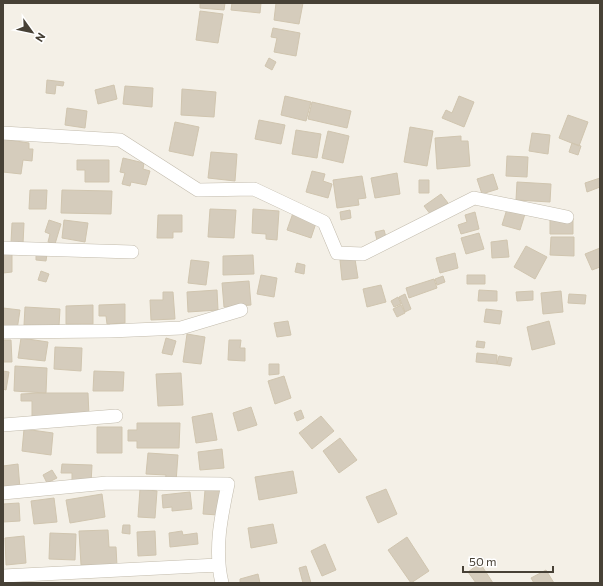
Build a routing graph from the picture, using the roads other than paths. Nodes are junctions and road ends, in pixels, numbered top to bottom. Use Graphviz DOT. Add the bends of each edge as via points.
graph roads {
  1 [pos="3,133"];
  2 [pos="567,217"];
  3 [pos="3,248"];
  4 [pos="132,252"];
  5 [pos="241,310"];
  6 [pos="3,332"];
  7 [pos="116,416"];
  8 [pos="3,425"];
  9 [pos="3,493"];
  10 [pos="218,565"];
  11 [pos="3,576"];
  12 [pos="222,583"];
  1 -- 2 [label="street" via="120,140 198,190 254,190 324,222 338,253 363,254 474,198"];
  3 -- 4 [label="street"];
  5 -- 6 [label="street" via="182,328"];
  7 -- 8 [label="street"];
  9 -- 10 [label="street" via="107,483 228,484 220,525"];
  10 -- 11 [label="street"];
  10 -- 12 [label="street"];
}
